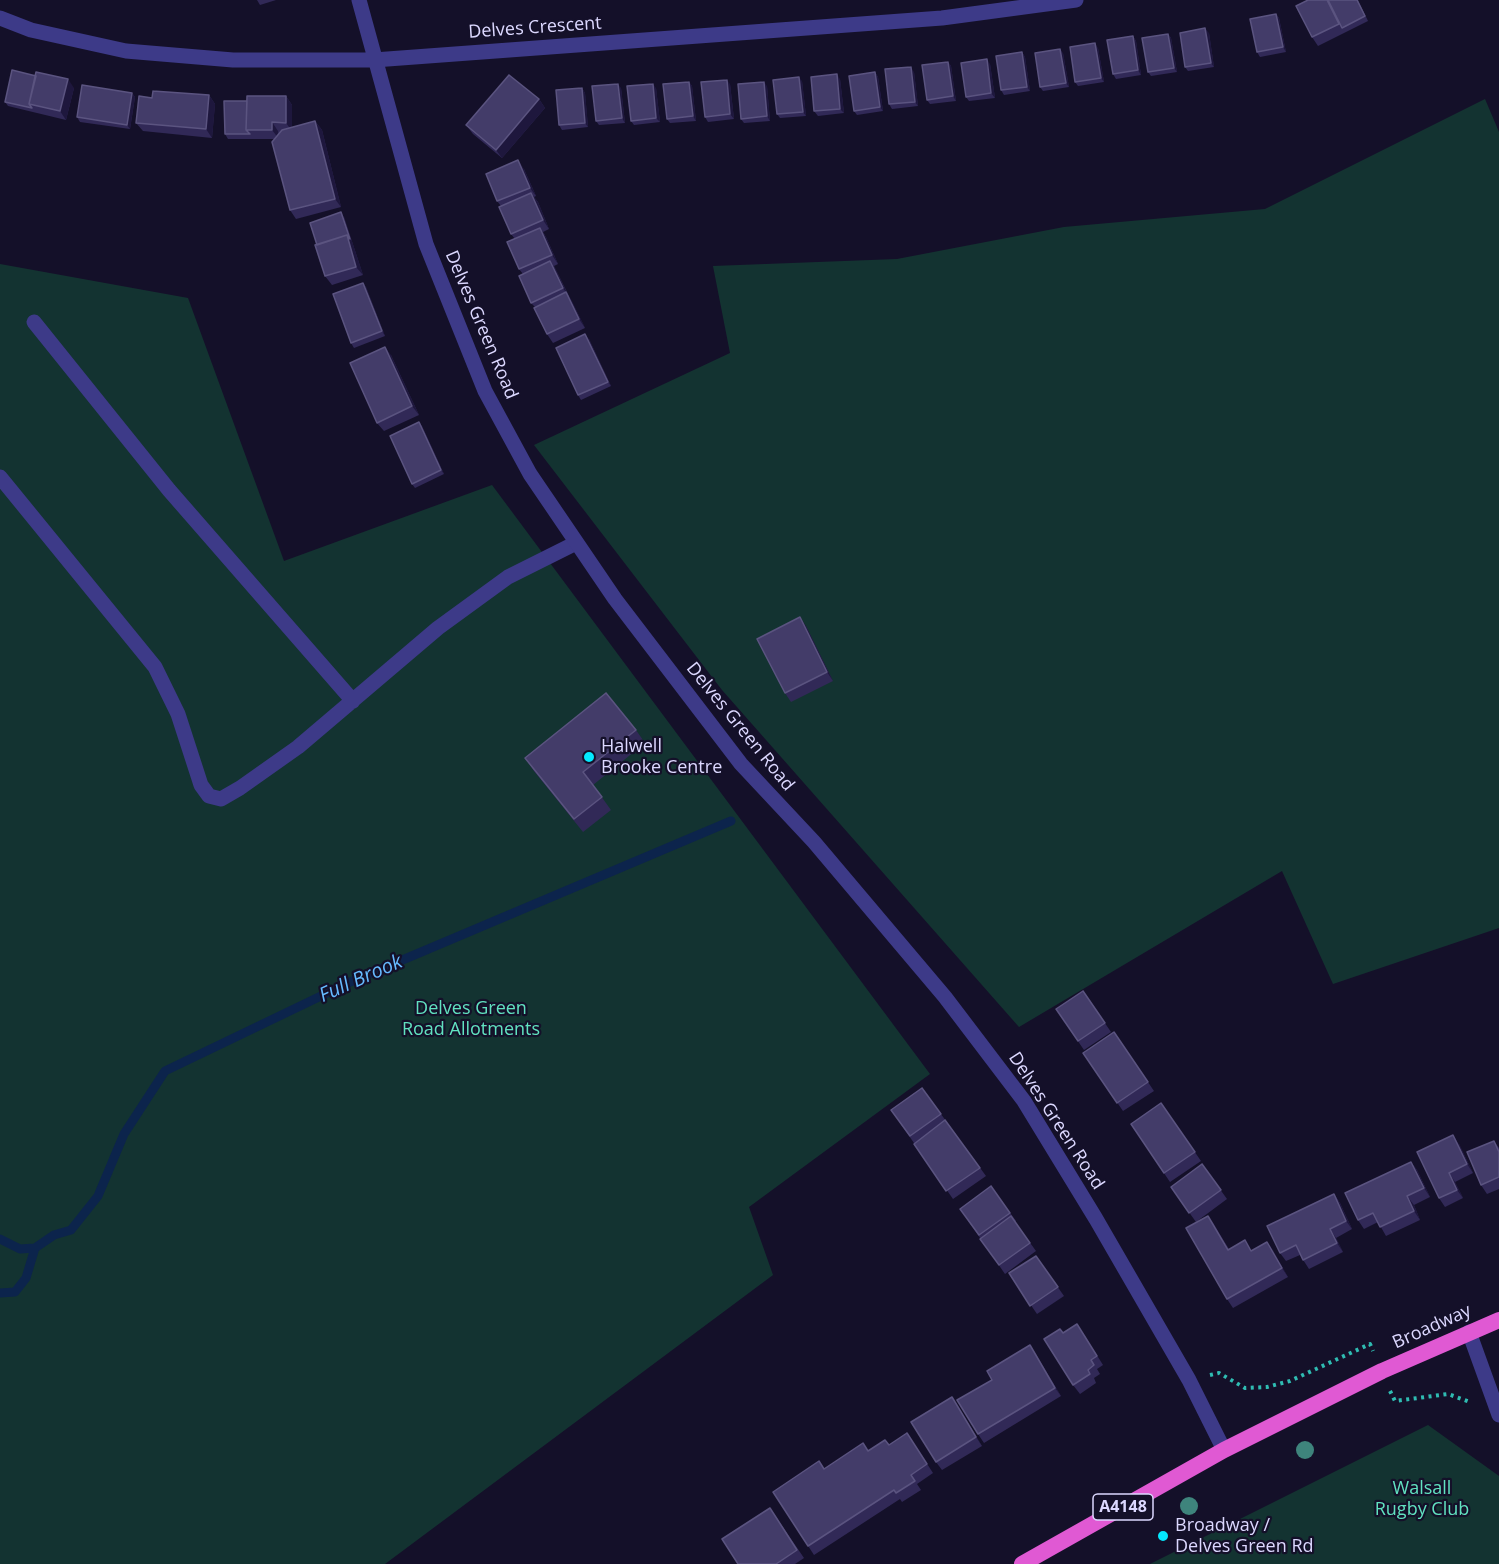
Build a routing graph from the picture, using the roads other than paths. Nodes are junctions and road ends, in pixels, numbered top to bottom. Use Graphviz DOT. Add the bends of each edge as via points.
graph roads {
  1 [pos="359,0"];
  2 [pos="1076,0"];
  3 [pos="0,18"];
  4 [pos="374,60"];
  5 [pos="34,322"];
  6 [pos="0,477"];
  7 [pos="576,543"];
  8 [pos="353,700"];
  9 [pos="1499,1320"];
  10 [pos="1469,1332"];
  11 [pos="1498,1413"];
  12 [pos="1224,1450"];
  13 [pos="1022,1564"];
  1 -- 4 [label="street, Delves Green Road"];
  2 -- 4 [label="street, Delves Crescent" via="942,18"];
  3 -- 4 [label="street, Delves Crescent" via="31,30 126,51 233,60"];
  4 -- 7 [label="street, Delves Green Road" via="426,244 485,391 530,474"];
  5 -- 8 [label="street" via="169,490"];
  6 -- 8 [label="street" via="155,667 178,714 201,785 209,796 221,799 240,788 298,747"];
  7 -- 8 [label="street" via="508,577 438,628"];
  7 -- 12 [label="street, Delves Green Road" via="741,764 814,842 938,988 1024,1101 1189,1380"];
  9 -- 10 [label="highway, Broadway / A4148"];
  10 -- 11 [label="street"];
  10 -- 12 [label="highway, Broadway / A4148"];
  12 -- 13 [label="highway, A4148"];
}
